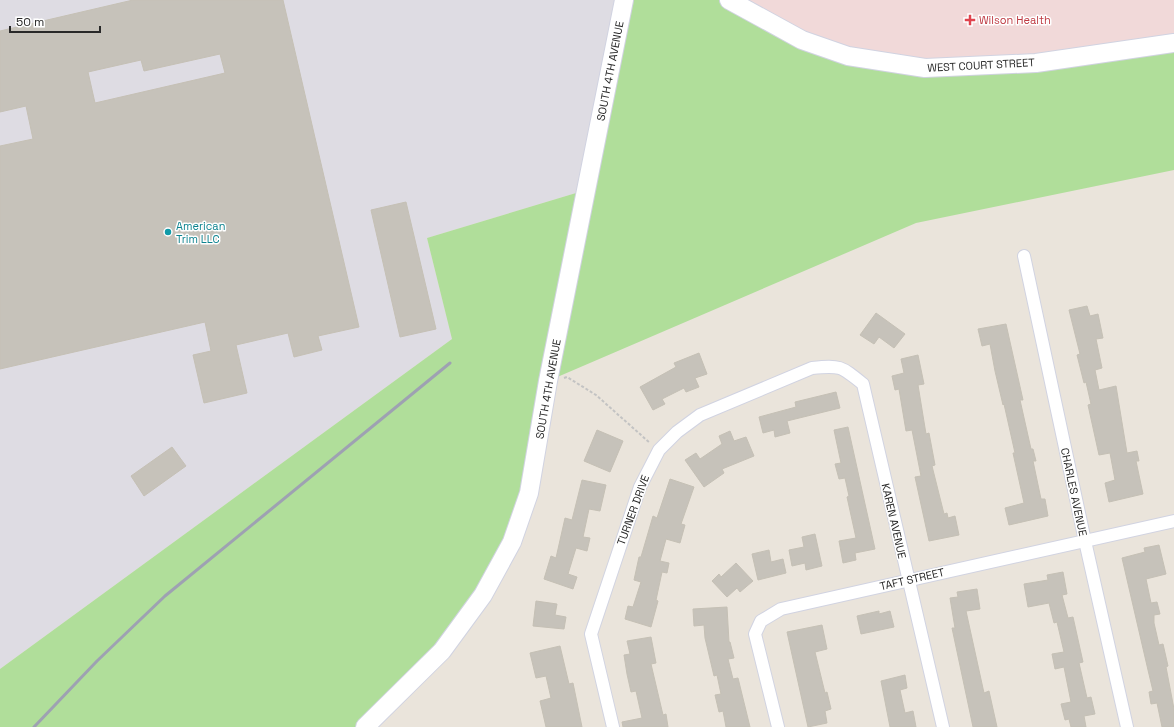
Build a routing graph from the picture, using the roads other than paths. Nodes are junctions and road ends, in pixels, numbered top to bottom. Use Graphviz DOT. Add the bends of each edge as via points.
graph roads {
  1 [pos="624,0"];
  2 [pos="729,0"];
  3 [pos="1174,43"];
  4 [pos="1024,256"];
  5 [pos="862,384"];
  6 [pos="1174,521"];
  7 [pos="1085,541"];
  8 [pos="908,580"];
  9 [pos="365,727"];
  10 [pos="614,727"];
  11 [pos="778,727"];
  12 [pos="943,727"];
  13 [pos="1127,727"];
  1 -- 9 [label="street, SOUTH 4TH AVENUE" via="548,381 529,493 512,542 483,595 442,651"];
  2 -- 3 [label="street, WEST COURT STREET" via="815,45 848,56 925,68 1036,63"];
  4 -- 7 [label="street, CHARLES AVENUE"];
  5 -- 8 [label="street, KAREN AVENUE"];
  5 -- 10 [label="street, TURNER DRIVE" via="845,369 830,366 812,368 700,415 658,450 640,487 591,634"];
  6 -- 7 [label="street, TAFT STREET"];
  7 -- 8 [label="street, TAFT STREET"];
  7 -- 13 [label="street, CHARLES AVENUE"];
  8 -- 11 [label="street, TAFT STREET" via="781,609 761,621 755,634"];
  8 -- 12 [label="street, KAREN AVENUE"];
}
